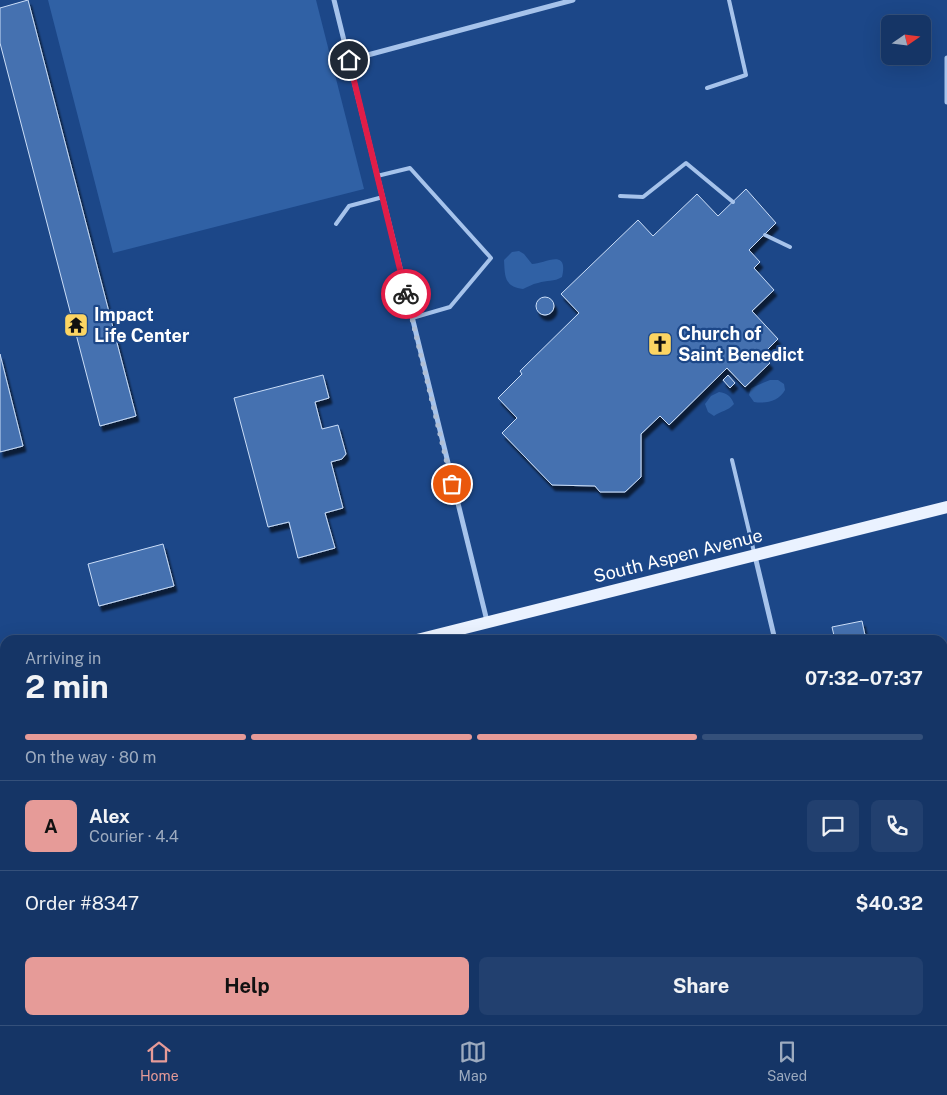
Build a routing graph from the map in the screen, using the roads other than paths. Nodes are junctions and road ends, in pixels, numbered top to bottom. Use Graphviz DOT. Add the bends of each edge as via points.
graph roads {
  1 [pos="334,0"];
  2 [pos="573,0"];
  3 [pos="728,0"];
  4 [pos="947,58"];
  5 [pos="349,60"];
  6 [pos="707,88"];
  7 [pos="947,102"];
  8 [pos="378,176"];
  9 [pos="620,196"];
  10 [pos="383,197"];
  11 [pos="733,202"];
  12 [pos="336,224"];
  13 [pos="765,235"];
  14 [pos="790,247"];
  15 [pos="412,318"];
  16 [pos="732,460"];
  17 [pos="947,507"];
  18 [pos="755,555"];
  19 [pos="487,622"];
  20 [pos="436,635"];
  21 [pos="774,635"];
  1 -- 5 [label="street"];
  2 -- 5 [label="street"];
  3 -- 6 [label="lane" via="746,75"];
  4 -- 7 [label="street"];
  5 -- 8 [label="street"];
  8 -- 10 [label="street"];
  8 -- 15 [label="lane" via="410,168 490,258 450,307"];
  9 -- 11 [label="lane" via="643,197 686,163"];
  10 -- 12 [label="lane" via="349,206"];
  10 -- 15 [label="street"];
  13 -- 14 [label="lane"];
  15 -- 19 [label="street"];
  16 -- 18 [label="lane"];
  17 -- 18 [label="main road, South Aspen Avenue"];
  18 -- 19 [label="main road, South Aspen Avenue"];
  18 -- 21 [label="street"];
  19 -- 20 [label="main road, South Aspen Avenue"];
}
